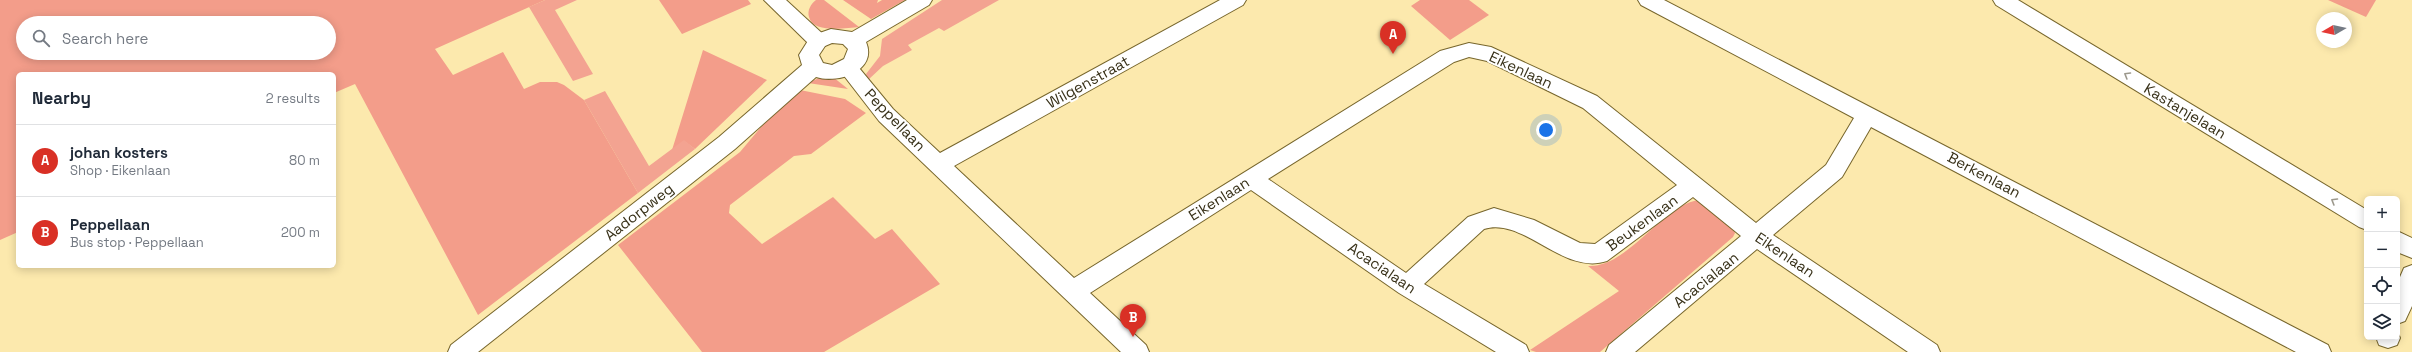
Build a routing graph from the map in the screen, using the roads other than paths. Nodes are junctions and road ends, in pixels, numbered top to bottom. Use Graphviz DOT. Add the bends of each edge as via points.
graph roads {
  1 [pos="922,0"];
  2 [pos="1236,0"];
  3 [pos="1648,0"];
  4 [pos="2003,0"];
  5 [pos="785,2"];
  6 [pos="854,40"];
  7 [pos="818,42"];
  8 [pos="814,67"];
  9 [pos="848,68"];
  10 [pos="1867,114"];
  11 [pos="939,164"];
  12 [pos="1251,179"];
  13 [pos="1692,186"];
  14 [pos="2364,219"];
  15 [pos="1758,237"];
  16 [pos="2400,242"];
  17 [pos="2412,249"];
  18 [pos="2412,275"];
  19 [pos="1407,286"];
  20 [pos="1073,291"];
  21 [pos="2400,306"];
  22 [pos="460,352"];
  23 [pos="1137,352"];
  24 [pos="1517,352"];
  25 [pos="1618,352"];
  26 [pos="1928,352"];
  27 [pos="2319,352"];
  1 -- 6 [label="street"];
  2 -- 11 [label="street, Wilgenstraat"];
  3 -- 10 [label="street, Berkenlaan"];
  14 -- 4 [label="street, Kastanjelaan, one-way"];
  5 -- 7 [label="street"];
  6 -- 7 [label="street" via="837,36"];
  6 -- 9 [label="street" via="859,46 859,54"];
  7 -- 8 [label="street" via="809,55"];
  8 -- 9 [label="street" via="830,72"];
  8 -- 22 [label="street, Aadorpweg" via="727,143"];
  9 -- 11 [label="street, Peppellaan" via="886,115"];
  10 -- 15 [label="street, Acacialaan" via="1834,171"];
  10 -- 27 [label="street, Berkenlaan"];
  11 -- 20 [label="street, Peppellaan"];
  12 -- 13 [label="street, Eikenlaan" via="1447,56 1469,50 1491,54 1590,102"];
  12 -- 19 [label="street, Acacialaan"];
  12 -- 20 [label="street, Eikenlaan"];
  13 -- 15 [label="street, Eikenlaan"];
  13 -- 19 [label="street, Beukenlaan" via="1599,254 1577,252 1526,227 1494,217 1476,223"];
  15 -- 25 [label="street, Acacialaan"];
  15 -- 26 [label="street, Eikenlaan"];
  16 -- 17 [label="street"];
  18 -- 21 [label="street"];
  19 -- 24 [label="street, Acacialaan"];
  20 -- 23 [label="street, Peppellaan"];
}
